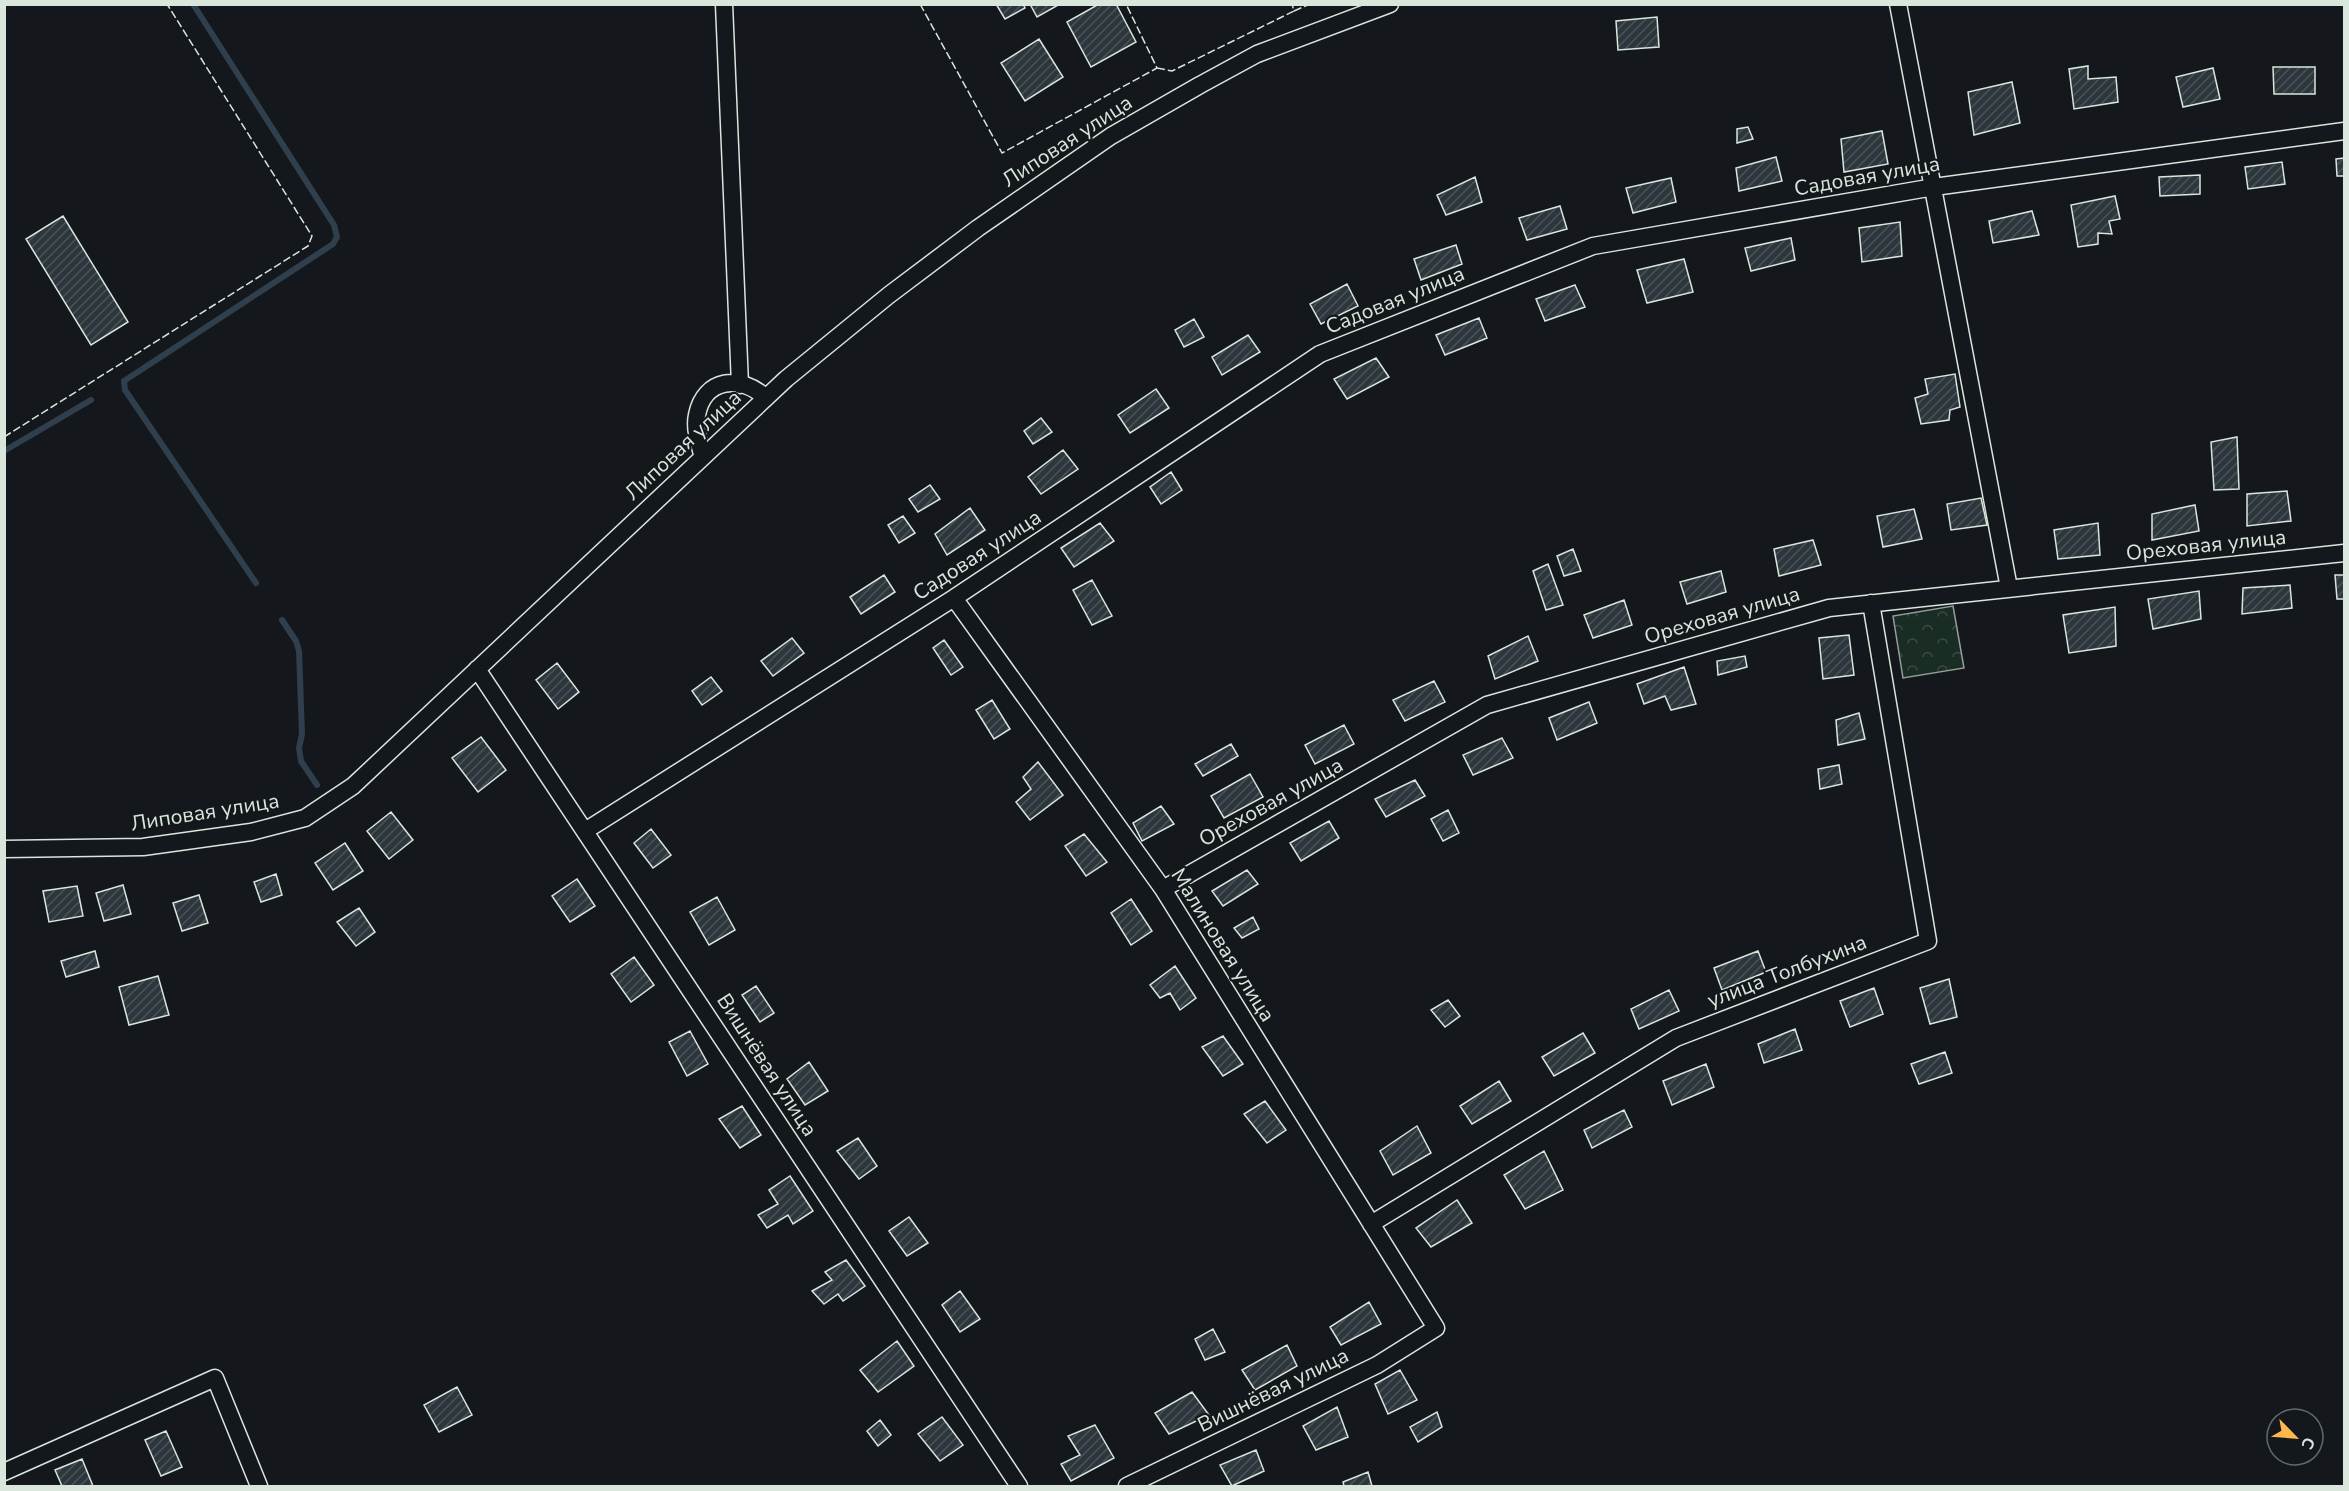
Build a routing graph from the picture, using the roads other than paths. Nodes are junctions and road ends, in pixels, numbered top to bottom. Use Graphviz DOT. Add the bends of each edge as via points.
graph roads {
  1 [pos="724,4"];
  2 [pos="1390,4"];
  3 [pos="1898,4"];
  4 [pos="2344,131"];
  5 [pos="1934,187"];
  6 [pos="740,385"];
  7 [pos="766,398"];
  8 [pos="703,457"];
  9 [pos="2344,553"];
  10 [pos="2009,588"];
  11 [pos="954,598"];
  12 [pos="1871,603"];
  13 [pos="477,669"];
  14 [pos="585,831"];
  15 [pos="4,849"];
  16 [pos="1163,889"];
  17 [pos="1371,1224"];
  18 [pos="1436,1328"];
  19 [pos="4,1472"];
  20 [pos="259,1486"];
  21 [pos="1019,1486"];
  22 [pos="1127,1486"];
  1 -- 6 [label="street"];
  2 -- 7 [label="street, Липовая улица" via="1257,54 1111,136 978,228"];
  3 -- 5 [label="street"];
  4 -- 5 [label="street, Садовая улица"];
  5 -- 10 [label="street"];
  5 -- 11 [label="street, Садовая улица" via="1593,246 1320,354"];
  6 -- 7 [label="street"];
  6 -- 8 [label="street" via="727,382 712,387 703,396 696,417"];
  7 -- 8 [label="street, Липовая улица"];
  8 -- 13 [label="street, Липовая улица"];
  9 -- 10 [label="street, Ореховая улица"];
  10 -- 12 [label="street, Ореховая улица"];
  11 -- 14 [label="street, Садовая улица"];
  11 -- 16 [label="street, Малиновая улица"];
  12 -- 16 [label="street, Ореховая улица" via="1829,608 1487,705"];
  12 -- 17 [label="street, улица Толбухина" via="1928,941 1676,1038"];
  13 -- 14 [label="street, Вишнёвая улица"];
  13 -- 15 [label="street, Липовая улица" via="352,786 305,818 251,832 143,847"];
  14 -- 21 [label="street, Вишнёвая улица"];
  16 -- 17 [label="street, Малиновая улица"];
  17 -- 18 [label="street, Малиновая улица"];
  18 -- 22 [label="street, Вишнёвая улица" via="1377,1365"];
  19 -- 20 [label="street" via="215,1378"];
}
